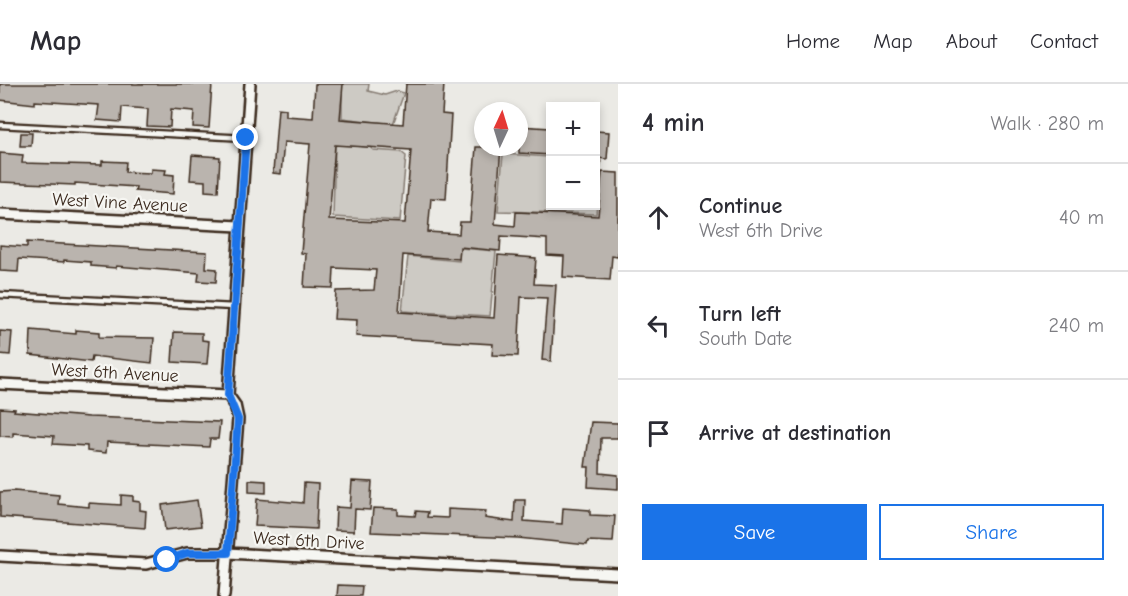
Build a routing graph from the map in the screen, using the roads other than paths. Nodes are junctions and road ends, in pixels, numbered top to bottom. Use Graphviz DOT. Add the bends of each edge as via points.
graph roads {
  1 [pos="250,84"];
  2 [pos="0,125"];
  3 [pos="246,138"];
  4 [pos="0,213"];
  5 [pos="239,226"];
  6 [pos="0,295"];
  7 [pos="234,307"];
  8 [pos="0,384"];
  9 [pos="228,395"];
  10 [pos="228,553"];
  11 [pos="0,556"];
  12 [pos="618,574"];
  13 [pos="224,596"];
  1 -- 3 [label="street"];
  2 -- 3 [label="lane"];
  3 -- 5 [label="street"];
  4 -- 5 [label="street, West Vine Avenue"];
  5 -- 7 [label="street"];
  6 -- 7 [label="lane"];
  7 -- 9 [label="street"];
  8 -- 9 [label="street, West 6th Avenue"];
  9 -- 10 [label="street" via="238,419"];
  10 -- 11 [label="street, West 6th Drive" via="187,553 146,564"];
  10 -- 12 [label="street, West 6th Drive"];
  10 -- 13 [label="street"];
}
